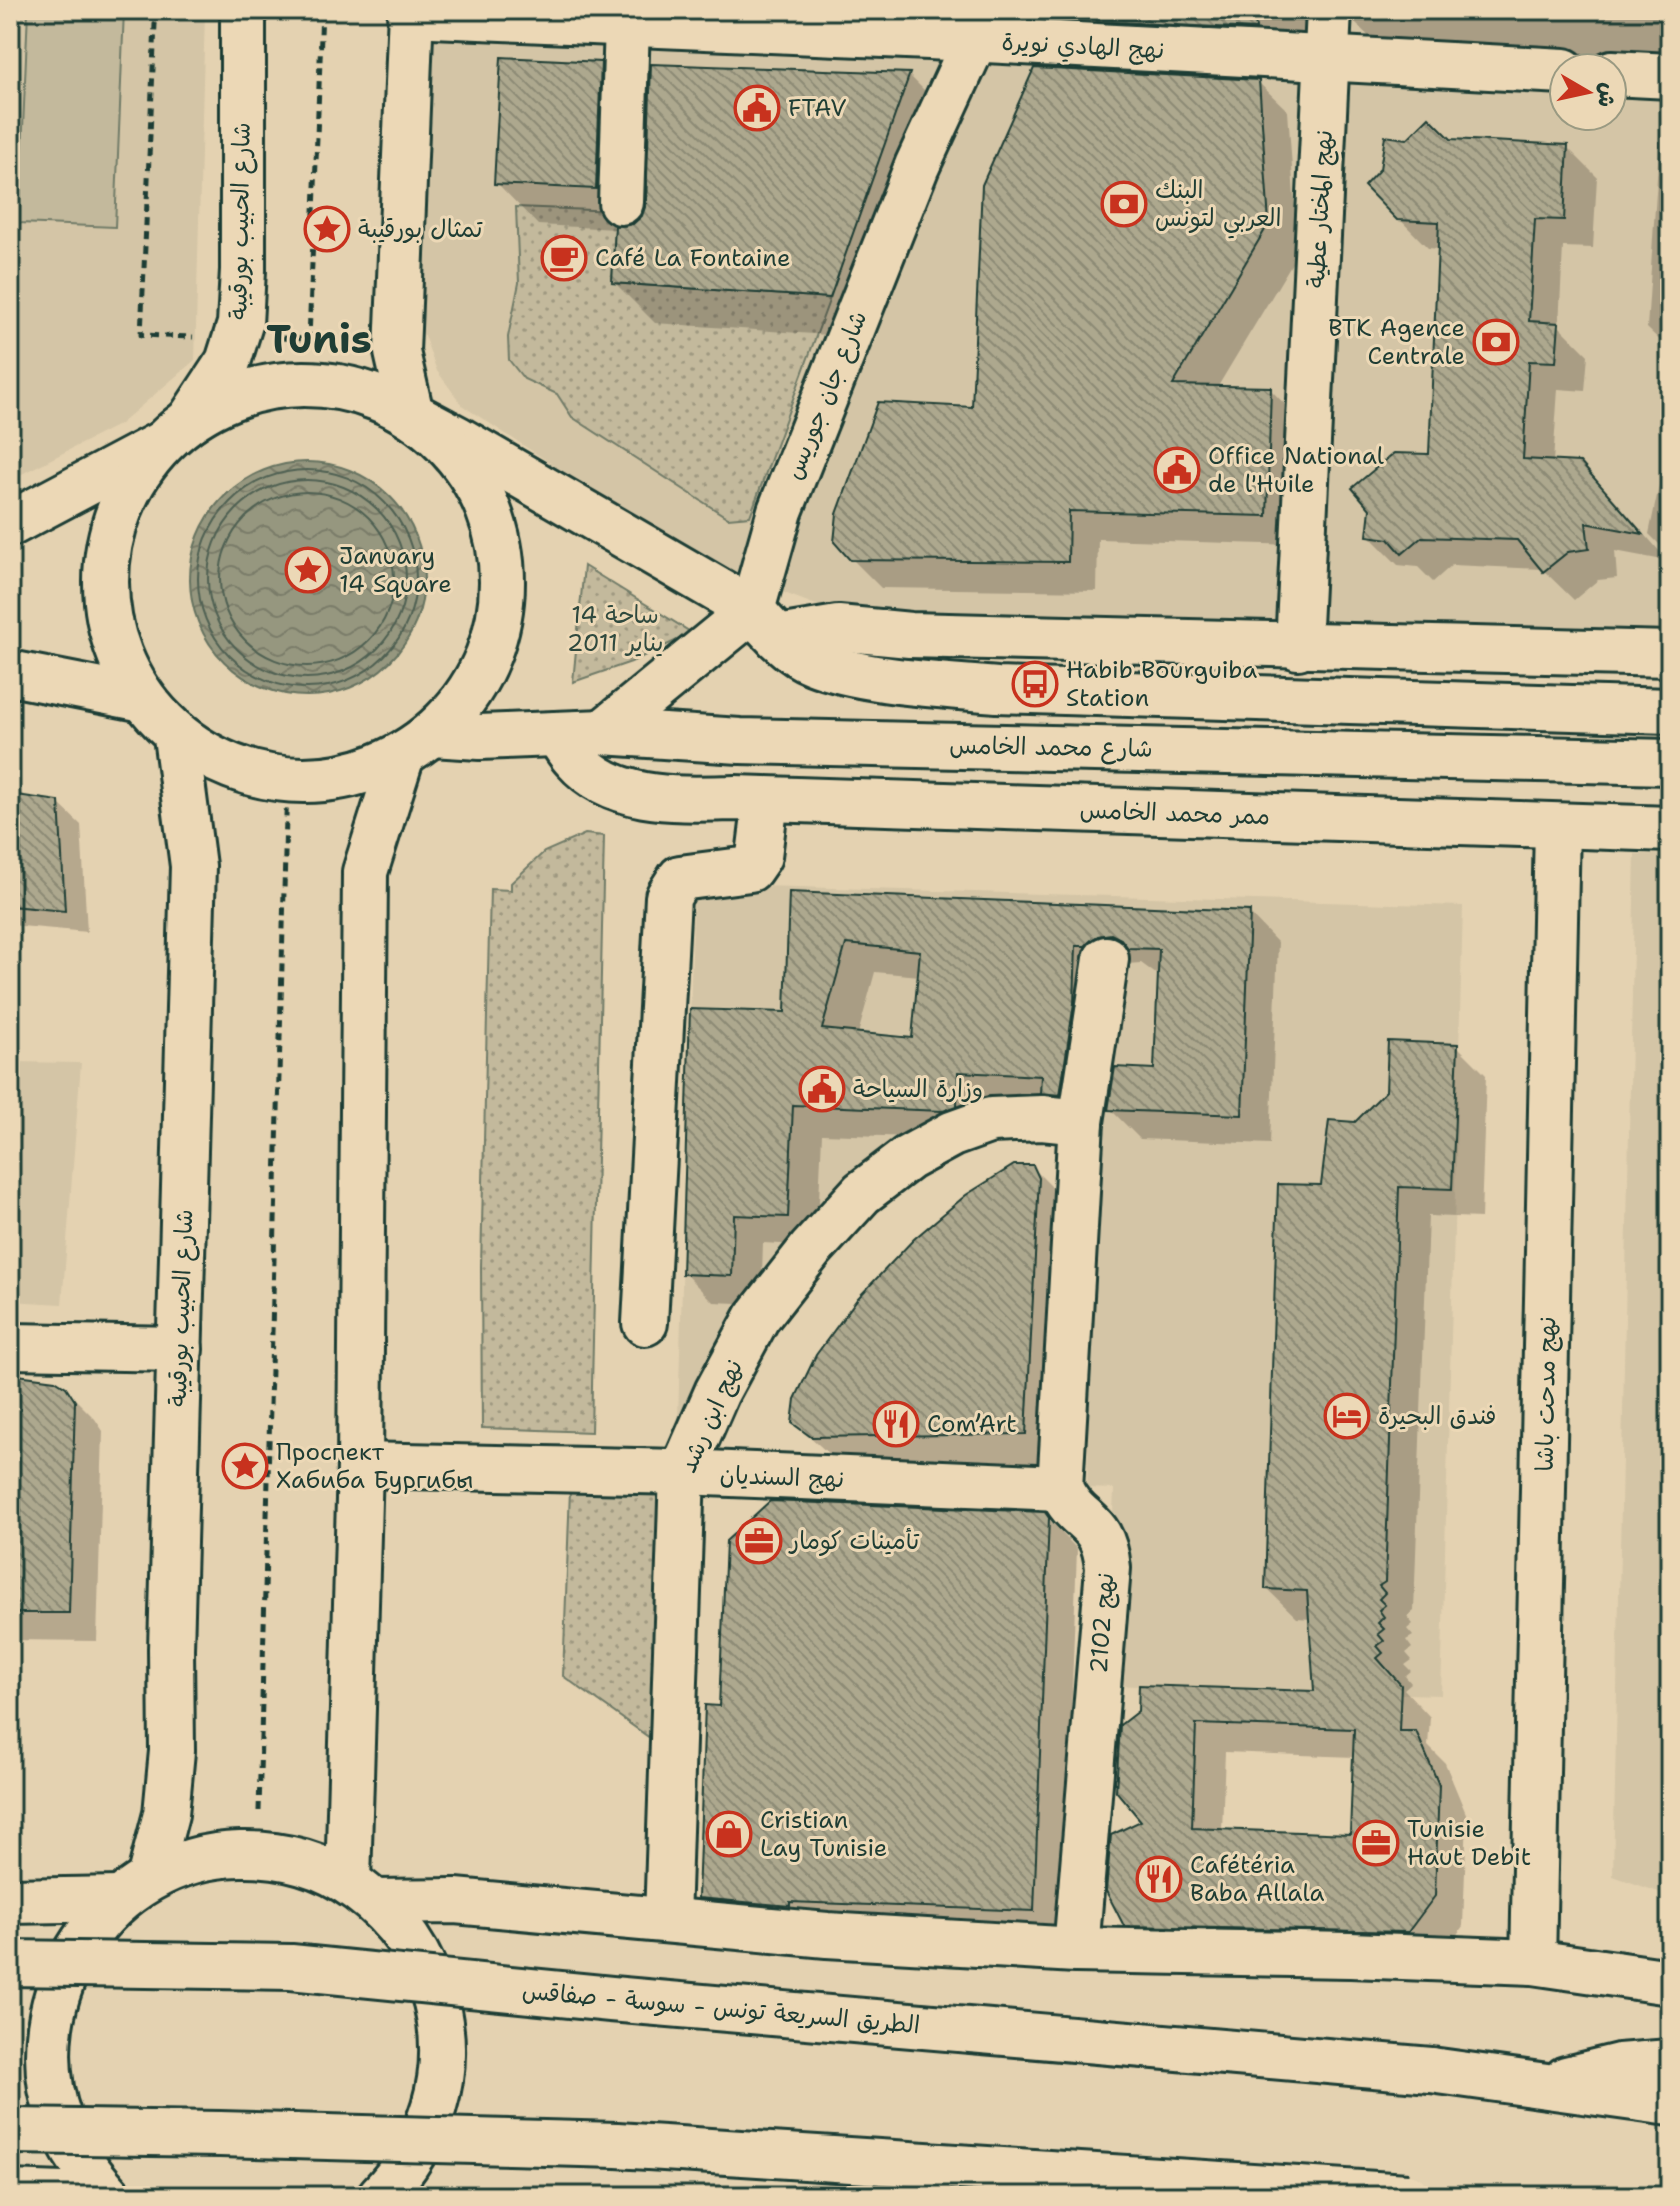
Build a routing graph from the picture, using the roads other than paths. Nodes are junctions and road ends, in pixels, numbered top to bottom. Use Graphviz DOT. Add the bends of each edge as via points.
graph roads {
  1 [pos="243,10"];
  2 [pos="1329,10"];
  3 [pos="410,12"];
  4 [pos="627,25"];
  5 [pos="985,25"];
  6 [pos="1327,60"];
  7 [pos="1548,70"];
  8 [pos="1628,74"];
  9 [pos="1670,76"];
  10 [pos="621,202"];
  11 [pos="411,414"];
  12 [pos="175,432"];
  13 [pos="10,524"];
  14 [pos="765,624"];
  15 [pos="1298,647"];
  16 [pos="1670,654"];
  17 [pos="10,673"];
  18 [pos="143,699"];
  19 [pos="1670,711"];
  20 [pos="603,732"];
  21 [pos="557,734"];
  22 [pos="176,736"];
  23 [pos="417,744"];
  24 [pos="1670,762"];
  25 [pos="766,800"];
  26 [pos="1557,826"];
  27 [pos="1670,829"];
  28 [pos="1106,959"];
  29 [pos="1081,1122"];
  30 [pos="645,1323"];
  31 [pos="10,1346"];
  32 [pos="180,1349"];
  33 [pos="360,1465"];
  34 [pos="682,1472"];
  35 [pos="1060,1488"];
  36 [pos="134,1889"];
  37 [pos="362,1892"];
  38 [pos="10,1901"];
  39 [pos="667,1920"];
  40 [pos="1076,1950"];
  41 [pos="1533,1962"];
  42 [pos="10,1963"];
  43 [pos="1670,1982"];
  44 [pos="1670,2062"];
  45 [pos="1545,2084"];
  46 [pos="1670,2103"];
  47 [pos="10,2131"];
  48 [pos="10,2193"];
  49 [pos="88,2196"];
  50 [pos="109,2196"];
  51 [pos="380,2196"];
  52 [pos="1407,2196"];
  1 -- 12 [label="main road, شارع الحبيب بورقيبة" via="240,324 228,362"];
  2 -- 6 [label="main road, نهج المختار عطية"];
  3 -- 4 [label="main road, نهج الهادي نويرة"];
  3 -- 11 [label="main road" via="397,352"];
  4 -- 5 [label="main road, نهج الهادي نويرة"];
  4 -- 10 [label="main road"];
  5 -- 6 [label="main road, نهج الهادي نويرة"];
  5 -- 14 [label="main road, شارع جان جوريس" via="917,166 780,511"];
  6 -- 7 [label="main road, نهج الهادي نويرة"];
  6 -- 15 [label="main road, نهج المختار عطية"];
  8 -- 9 [label="main road"];
  11 -- 12 [label="main road" via="391,403 322,384 281,384 211,406"];
  11 -- 14 [label="main road"];
  11 -- 23 [label="main road" via="440,437 477,486 502,568 493,642 478,676 458,707"];
  12 -- 13 [label="main road"];
  12 -- 18 [label="main road, شارع الحبيب بورقيبة" via="136,475 108,548 110,627 123,665"];
  14 -- 15 [label="main road" via="910,635"];
  14 -- 19 [label="main road" via="811,662 925,684"];
  14 -- 20 [label="main road"];
  15 -- 16 [label="main road"];
  17 -- 18 [label="main road"];
  18 -- 22 [label="main road, شارع الحبيب بورقيبة"];
  20 -- 21 [label="main road, شارع محمد الخامس"];
  20 -- 24 [label="main road, شارع محمد الخامس" via="740,741"];
  21 -- 23 [label="main road, شارع محمد الخامس"];
  21 -- 25 [label="main road, ممر محمد الخامس" via="577,761 626,790 680,799"];
  22 -- 23 [label="main road, شارع الحبيب بورقيبة" via="235,768 287,780 365,771"];
  22 -- 32 [label="main road, شارع الحبيب بورقيبة" via="193,866"];
  23 -- 33 [label="main road" via="365,872"];
  25 -- 26 [label="main road, ممر محمد الخامس"];
  25 -- 30 [label="main road" via="759,856 750,869 680,878 668,897"];
  26 -- 27 [label="main road, ممر محمد الخامس"];
  26 -- 41 [label="main road, نهج مدحت باشا"];
  28 -- 29 [label="main road"];
  29 -- 34 [label="main road, نهج ابن رشد" via="991,1120 908,1158 862,1193 757,1318"];
  29 -- 35 [label="main road"];
  31 -- 32 [label="main road"];
  32 -- 36 [label="main road, شارع الحبيب بورقيبة" via="172,1751 166,1814"];
  33 -- 34 [label="main road, نهج السنديان"];
  33 -- 37 [label="main road"];
  34 -- 35 [label="main road, نهج السنديان"];
  34 -- 39 [label="main road, نهج ابن رشد"];
  35 -- 40 [label="main road, نهج 2102" via="1067,1502 1099,1532 1108,1568"];
  36 -- 37 [label="main road" via="183,1863 258,1854 320,1868"];
  36 -- 38 [label="main road"];
  36 -- 50 [label="main road" via="97,1920 79,1945 65,1972 48,2031 60,2121 89,2174"];
  37 -- 39 [label="main road"];
  37 -- 51 [label="main road" via="398,1926 417,1954 432,1985 443,2051 432,2118 412,2158"];
  39 -- 40 [label="main road"];
  40 -- 41 [label="main road"];
  41 -- 43 [label="main road"];
  42 -- 45 [label="main road, الطريق السريعة تونس - سوسة - صفاقس, bridge" via="291,1967"];
  44 -- 45 [label="main road" via="1619,2066"];
  45 -- 46 [label="main road, الطريق السريعة تونس - سوسة - صفاقس"];
  47 -- 52 [label="main road, bridge" via="617,2145"];
  48 -- 49 [label="main road"];
}
